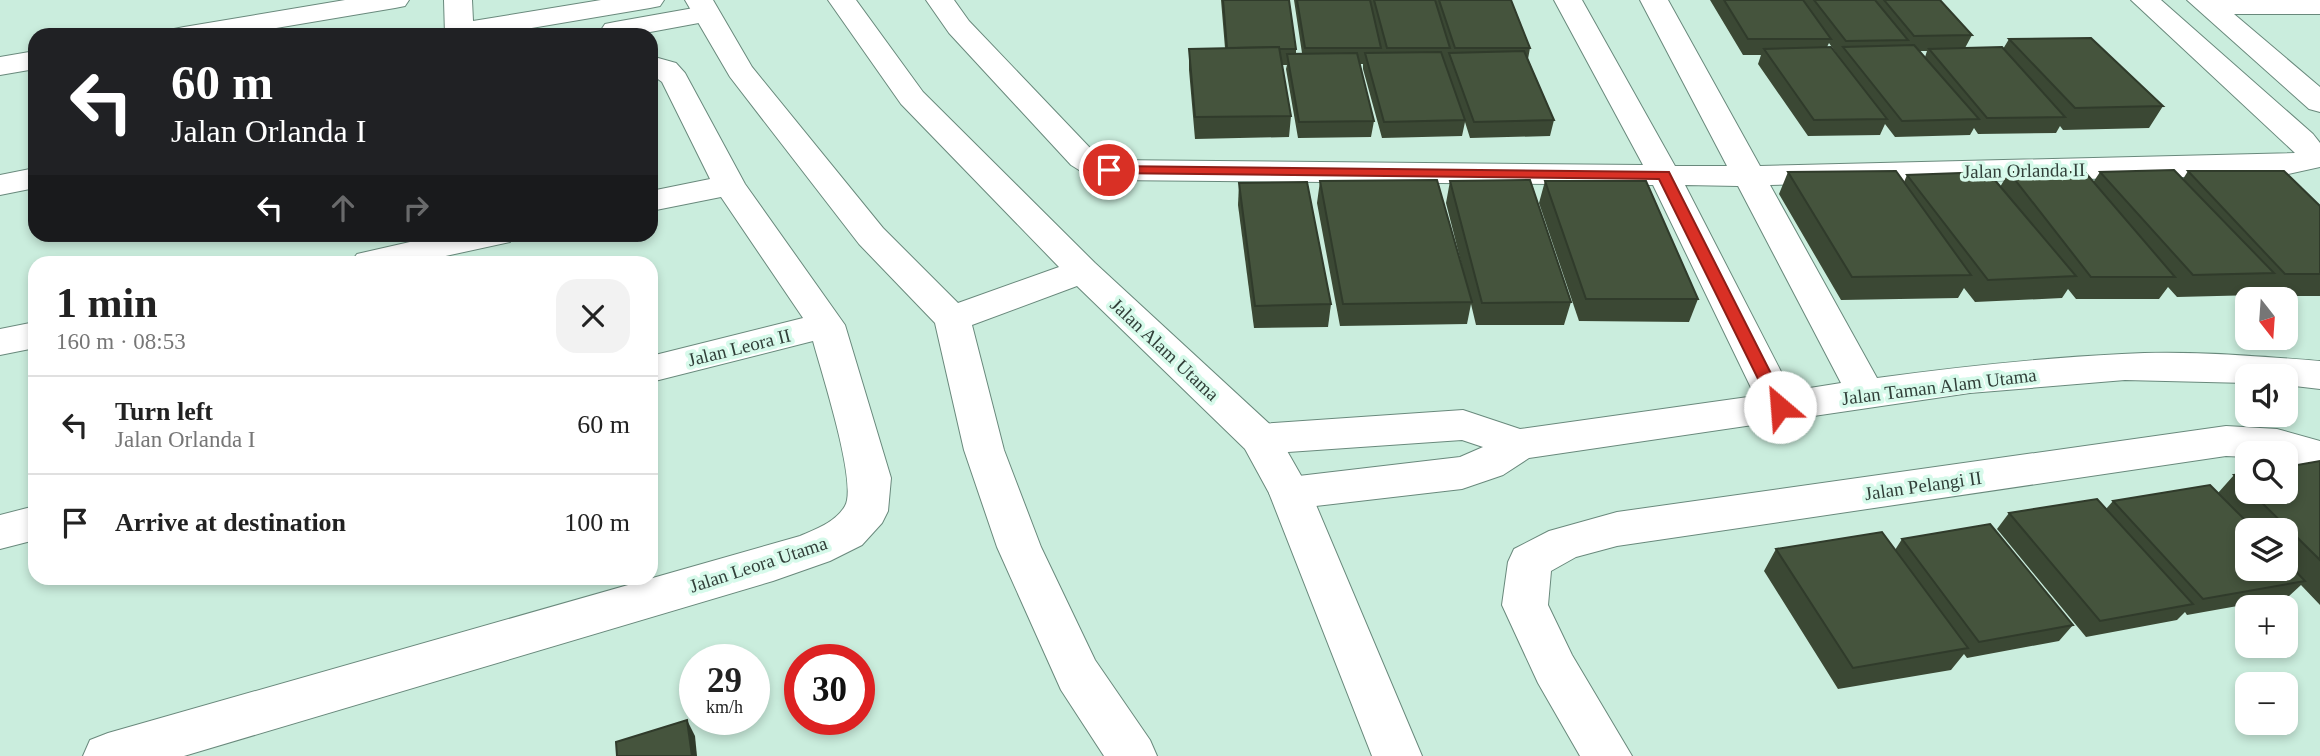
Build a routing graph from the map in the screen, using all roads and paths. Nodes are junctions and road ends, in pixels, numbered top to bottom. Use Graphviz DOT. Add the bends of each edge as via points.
graph roads {
  1 [pos="395,0"];
  2 [pos="458,0"];
  3 [pos="650,0"];
  4 [pos="842,0"];
  5 [pos="940,0"];
  6 [pos="1568,0"];
  7 [pos="1654,0"];
  8 [pos="2145,0"];
  9 [pos="2205,3"];
  10 [pos="2320,6"];
  11 [pos="702,7"];
  12 [pos="226,28"];
  13 [pos="458,28"];
  14 [pos="487,28"];
  15 [pos="612,28"];
  16 [pos="28,61"];
  17 [pos="0,65"];
  18 [pos="658,67"];
  19 [pos="2320,103"];
  20 [pos="1664,175"];
  21 [pos="1750,176"];
  22 [pos="28,179"];
  23 [pos="729,184"];
  24 [pos="0,185"];
  25 [pos="658,199"];
  26 [pos="461,242"];
  27 [pos="397,256"];
  28 [pos="1083,271"];
  29 [pos="952,318"];
  30 [pos="827,325"];
  31 [pos="28,336"];
  32 [pos="0,342"];
  33 [pos="658,367"];
  34 [pos="2320,375"];
  35 [pos="1867,395"];
  36 [pos="1780,407"];
  37 [pos="1260,439"];
  38 [pos="1519,444"];
  39 [pos="2320,456"];
  40 [pos="1290,493"];
  41 [pos="28,525"];
  42 [pos="0,532"];
  43 [pos="108,756"];
  44 [pos="1132,756"];
  45 [pos="1397,756"];
  46 [pos="1607,756"];
  1 -- 12 [label="street"];
  2 -- 13 [label="street"];
  3 -- 14 [label="street"];
  4 -- 28 [label="street, Jalan Alam Utama" via="912,98"];
  5 -- 20 [label="street, Jalan Orlanda II" via="959,27 1082,158 1109,170"];
  6 -- 20 [label="street"];
  7 -- 21 [label="street"];
  8 -- 21 [label="street, Jalan Orlanda II" via="2302,141 2311,153 2309,160 2298,164"];
  9 -- 10 [label="street"];
  9 -- 19 [label="street"];
  11 -- 15 [label="street"];
  11 -- 29 [label="street" via="740,71 871,236"];
  16 -- 17 [label="street"];
  18 -- 23 [label="street, Jalan Leora Utama" via="675,79"];
  20 -- 21 [label="street, Jalan Orlanda II"];
  20 -- 36 [label="street"];
  21 -- 35 [label="street"];
  22 -- 24 [label="street"];
  23 -- 25 [label="street"];
  23 -- 30 [label="street, Jalan Leora Utama"];
  26 -- 27 [label="street"];
  28 -- 29 [label="street"];
  28 -- 37 [label="street, Jalan Alam Utama"];
  29 -- 44 [label="street" via="984,450 1019,547 1078,675"];
  30 -- 33 [label="street, Jalan Leora II"];
  30 -- 43 [label="street, Jalan Leora Utama" via="870,478 867,511 847,533 773,563"];
  31 -- 32 [label="street"];
  34 -- 35 [label="street, Jalan Taman Alam Utama" via="2125,367 1969,379"];
  35 -- 36 [label="street, Jalan Taman Alam Utama"];
  36 -- 38 [label="street, Jalan Taman Alam Utama"];
  37 -- 38 [label="street, Jalan Taman Alam Utama" via="1463,425"];
  37 -- 40 [label="street, Jalan Alam Utama"];
  38 -- 40 [label="street, Jalan Taman Alam Utama" via="1488,464 1462,473"];
  39 -- 46 [label="street, Jalan Pelangi II" via="2277,444 2226,441 1617,529 1564,543 1530,562 1525,605 1555,669"];
  40 -- 45 [label="street, Jalan Alam Utama"];
  41 -- 42 [label="street"];
}
